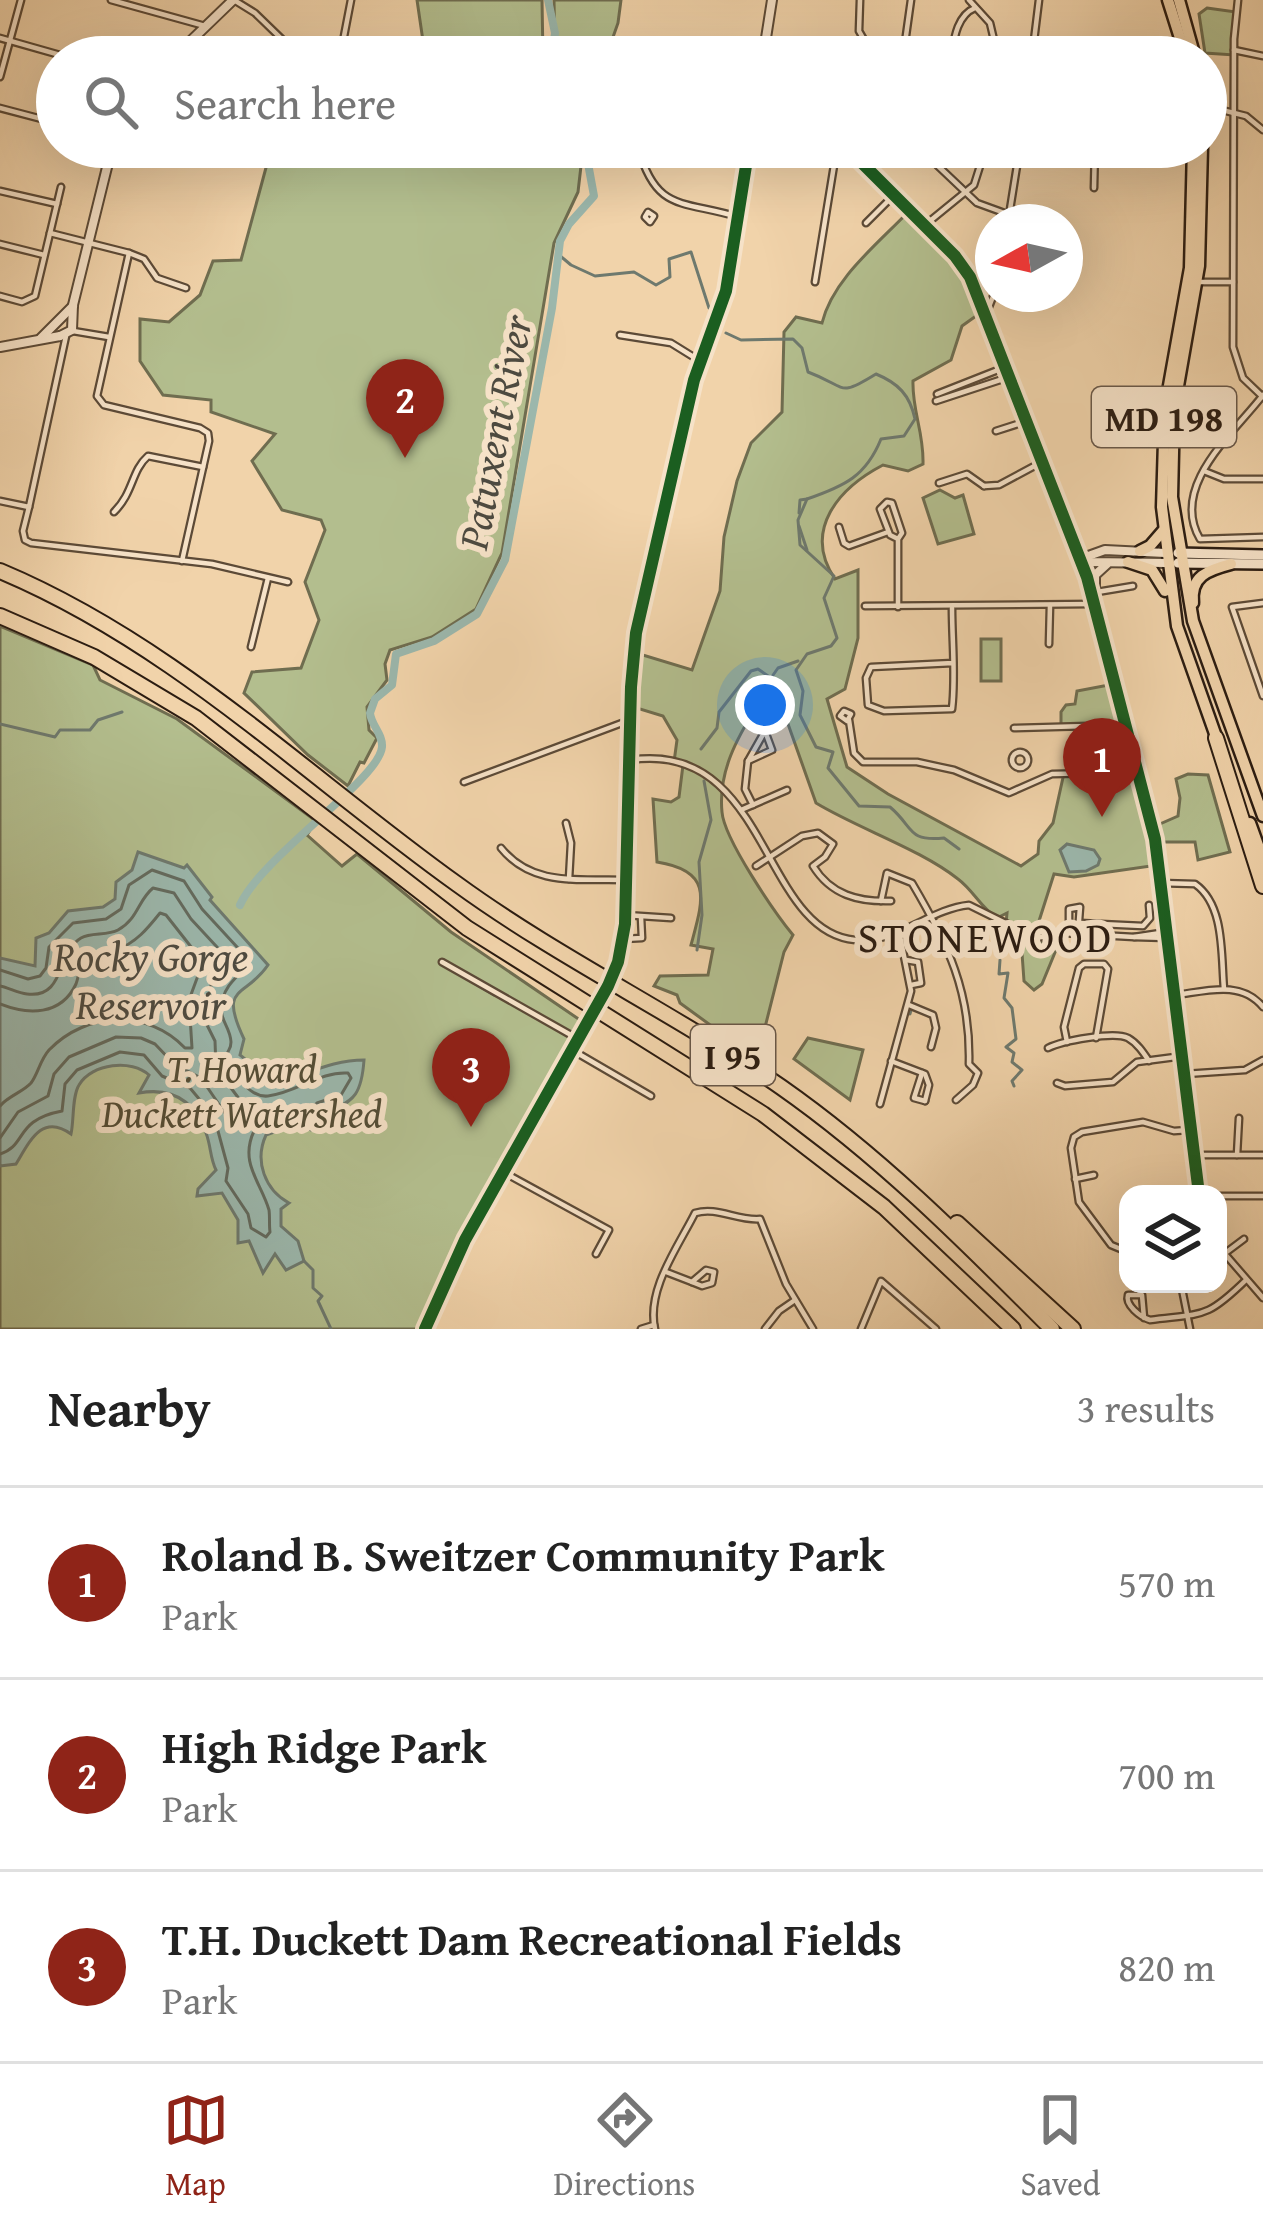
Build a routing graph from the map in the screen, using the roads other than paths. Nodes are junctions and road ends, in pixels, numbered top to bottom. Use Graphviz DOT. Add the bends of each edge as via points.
graph roads {
  1 [pos="21,0"];
  2 [pos="111,0"];
  3 [pos="159,0"];
  4 [pos="234,0"];
  5 [pos="351,0"];
  6 [pos="772,0"];
  7 [pos="860,0"];
  8 [pos="911,0"];
  9 [pos="969,0"];
  10 [pos="1039,0"];
  11 [pos="1168,0"];
  12 [pos="1179,0"];
  13 [pos="1238,0"];
  14 [pos="976,8"];
  15 [pos="158,13"];
  16 [pos="206,26"];
  17 [pos="196,36"];
  18 [pos="278,36"];
  19 [pos="344,36"];
  20 [pos="766,36"];
  21 [pos="862,36"];
  22 [pos="906,36"];
  23 [pos="956,36"];
  24 [pos="994,36"];
  25 [pos="1035,36"];
  26 [pos="1179,36"];
  27 [pos="1189,36"];
  28 [pos="0,38"];
  29 [pos="10,41"];
  30 [pos="36,48"];
  31 [pos="1234,50"];
  32 [pos="1263,56"];
  33 [pos="0,77"];
  34 [pos="0,108"];
  35 [pos="1227,110"];
  36 [pos="1234,112"];
  37 [pos="36,117"];
  38 [pos="1263,130"];
  39 [pos="107,168"];
  40 [pos="645,168"];
  41 [pos="746,168"];
  42 [pos="834,168"];
  43 [pos="867,168"];
  44 [pos="943,168"];
  45 [pos="981,168"];
  46 [pos="1017,168"];
  47 [pos="1094,168"];
  48 [pos="1193,168"];
  49 [pos="1201,168"];
  50 [pos="61,187"];
  51 [pos="1094,188"];
  52 [pos="0,191"];
  53 [pos="965,194"];
  54 [pos="894,195"];
  55 [pos="663,196"];
  56 [pos="57,204"];
  57 [pos="979,204"];
  58 [pos="1011,204"];
  59 [pos="652,213"];
  60 [pos="738,217"];
  61 [pos="866,223"];
  62 [pos="925,225"];
  63 [pos="50,232"];
  64 [pos="91,242"];
  65 [pos="0,244"];
  66 [pos="129,253"];
  67 [pos="44,255"];
  68 [pos="815,282"];
  69 [pos="1193,282"];
  70 [pos="1233,282"];
  71 [pos="186,288"];
  72 [pos="0,296"];
  73 [pos="74,304"];
  74 [pos="987,312"];
  75 [pos="985,317"];
  76 [pos="58,321"];
  77 [pos="67,332"];
  78 [pos="620,335"];
  79 [pos="109,337"];
  80 [pos="41,338"];
  81 [pos="0,347"];
  82 [pos="700,361"];
  83 [pos="1005,373"];
  84 [pos="1263,396"];
  85 [pos="937,398"];
  86 [pos="1024,422"];
  87 [pos="995,431"];
  88 [pos="1040,463"];
  89 [pos="203,467"];
  90 [pos="1203,471"];
  91 [pos="1263,479"];
  92 [pos="938,483"];
  93 [pos="984,486"];
  94 [pos="980,496"];
  95 [pos="0,501"];
  96 [pos="29,507"];
  97 [pos="114,512"];
  98 [pos="839,527"];
  99 [pos="1070,530"];
  100 [pos="1163,531"];
  101 [pos="888,532"];
  102 [pos="1263,537"];
  103 [pos="898,539"];
  104 [pos="1105,550"];
  105 [pos="1140,551"];
  106 [pos="1263,555"];
  107 [pos="1172,558"];
  108 [pos="1080,559"];
  109 [pos="182,561"];
  110 [pos="1122,562"];
  111 [pos="1231,564"];
  112 [pos="1263,564"];
  113 [pos="0,571"];
  114 [pos="268,578"];
  115 [pos="288,582"];
  116 [pos="1132,586"];
  117 [pos="1093,592"];
  118 [pos="1095,604"];
  119 [pos="1263,604"];
  120 [pos="1050,605"];
  121 [pos="865,606"];
  122 [pos="898,607"];
  123 [pos="952,608"];
  124 [pos="0,616"];
  125 [pos="1049,644"];
  126 [pos="1182,646"];
  127 [pos="251,647"];
  128 [pos="1204,659"];
  129 [pos="952,663"];
  130 [pos="1263,697"];
  131 [pos="630,720"];
  132 [pos="849,720"];
  133 [pos="1124,725"];
  134 [pos="1014,728"];
  135 [pos="1216,738"];
  136 [pos="629,760"];
  137 [pos="748,761"];
  138 [pos="1025,766"];
  139 [pos="1136,766"];
  140 [pos="464,782"];
  141 [pos="1030,786"];
  142 [pos="787,790"];
  143 [pos="753,805"];
  144 [pos="741,810"];
  145 [pos="1263,816"];
  146 [pos="566,823"];
  147 [pos="501,848"];
  148 [pos="770,856"];
  149 [pos="1263,859"];
  150 [pos="756,866"];
  151 [pos="569,879"];
  152 [pos="627,880"];
  153 [pos="1160,883"];
  154 [pos="1263,886"];
  155 [pos="881,901"];
  156 [pos="891,901"];
  157 [pos="1149,905"];
  158 [pos="625,916"];
  159 [pos="641,917"];
  160 [pos="671,918"];
  161 [pos="929,920"];
  162 [pos="1080,923"];
  163 [pos="1133,927"];
  164 [pos="899,932"];
  165 [pos="1070,933"];
  166 [pos="1078,934"];
  167 [pos="1168,935"];
  168 [pos="1134,937"];
  169 [pos="623,939"];
  170 [pos="906,960"];
  171 [pos="442,962"];
  172 [pos="911,985"];
  173 [pos="1224,989"];
  174 [pos="1176,995"];
  175 [pos="908,1004"];
  176 [pos="1263,1007"];
  177 [pos="1096,1038"];
  178 [pos="578,1039"];
  179 [pos="1067,1042"];
  180 [pos="931,1047"];
  181 [pos="1048,1048"];
  182 [pos="572,1050"];
  183 [pos="1183,1056"];
  184 [pos="1148,1060"];
  185 [pos="1263,1060"];
  186 [pos="891,1061"];
  187 [pos="1185,1074"];
  188 [pos="1057,1083"];
  189 [pos="651,1096"];
  190 [pos="956,1100"];
  191 [pos="925,1101"];
  192 [pos="880,1104"];
  193 [pos="1238,1118"];
  194 [pos="1191,1129"];
  195 [pos="1194,1155"];
  196 [pos="1237,1155"];
  197 [pos="1263,1155"];
  198 [pos="503,1172"];
  199 [pos="1094,1175"];
  200 [pos="1075,1179"];
  201 [pos="1198,1185"];
  202 [pos="1227,1196"];
  203 [pos="1263,1196"];
  204 [pos="1244,1239"];
  205 [pos="1119,1249"];
  206 [pos="1227,1252"];
  207 [pos="596,1254"];
  208 [pos="1227,1258"];
  209 [pos="666,1272"];
  210 [pos="1246,1280"];
  211 [pos="692,1282"];
  212 [pos="1182,1293"];
  213 [pos="1263,1298"];
  214 [pos="795,1300"];
  215 [pos="1186,1316"];
  216 [pos="654,1327"];
  217 [pos="1065,1327"];
  218 [pos="425,1329"];
  219 [pos="641,1329"];
  220 [pos="766,1329"];
  221 [pos="813,1329"];
  222 [pos="861,1329"];
  223 [pos="936,1329"];
  224 [pos="1012,1329"];
  225 [pos="1151,1329"];
  226 [pos="1190,1329"];
  1 -- 29 [label="street"];
  2 -- 15 [label="street"];
  3 -- 15 [label="street"];
  4 -- 16 [label="street"];
  4 -- 18 [label="street"];
  5 -- 19 [label="street"];
  6 -- 20 [label="street"];
  7 -- 21 [label="street"];
  8 -- 22 [label="street"];
  9 -- 14 [label="street"];
  10 -- 25 [label="street"];
  11 -- 26 [label="main road"];
  12 -- 27 [label="main road"];
  13 -- 31 [label="street"];
  14 -- 23 [label="street"];
  14 -- 24 [label="street"];
  15 -- 16 [label="street"];
  16 -- 17 [label="street"];
  28 -- 29 [label="street"];
  29 -- 30 [label="street"];
  29 -- 33 [label="street"];
  31 -- 32 [label="street"];
  31 -- 36 [label="street"];
  34 -- 37 [label="street"];
  35 -- 36 [label="street"];
  36 -- 38 [label="street"];
  36 -- 70 [label="street"];
  39 -- 64 [label="street"];
  40 -- 55 [label="street"];
  41 -- 60 [label="street"];
  42 -- 68 [label="street"];
  43 -- 54 [label="street"];
  44 -- 53 [label="street"];
  45 -- 53 [label="street"];
  46 -- 58 [label="street"];
  47 -- 51 [label="street"];
  48 -- 69 [label="main road, MD 198"];
  49 -- 69 [label="main road, MD 198"];
  50 -- 56 [label="street"];
  52 -- 56 [label="street"];
  53 -- 57 [label="street"];
  53 -- 62 [label="street"];
  54 -- 61 [label="street"];
  54 -- 62 [label="street"];
  55 -- 59 [label="street"];
  55 -- 60 [label="street"];
  56 -- 63 [label="street"];
  60 -- 82 [label="street" via="726,291"];
  62 -- 75 [label="street" via="965,269"];
  63 -- 64 [label="street"];
  63 -- 67 [label="street"];
  64 -- 66 [label="street"];
  64 -- 73 [label="street"];
  65 -- 67 [label="street"];
  66 -- 71 [label="street" via="157,278"];
  66 -- 79 [label="street"];
  67 -- 72 [label="street" via="32,300"];
  69 -- 70 [label="street"];
  69 -- 100 [label="main road, MD 198" via="1165,408"];
  69 -- 107 [label="main road, MD 198" via="1172,427"];
  70 -- 84 [label="street" via="1236,363"];
  73 -- 76 [label="street"];
  73 -- 77 [label="street"];
  74 -- 75 [label="street"];
  75 -- 83 [label="street"];
  76 -- 77 [label="street"];
  76 -- 77 [label="street" via="55,331"];
  76 -- 80 [label="street"];
  77 -- 79 [label="street"];
  77 -- 80 [label="street"];
  77 -- 96 [label="street"];
  78 -- 82 [label="street" via="671,343"];
  79 -- 89 [label="street" via="99,401 206,430"];
  80 -- 81 [label="street"];
  82 -- 131 [label="street" via="636,633"];
  83 -- 85 [label="street"];
  83 -- 86 [label="street"];
  84 -- 90 [label="street"];
  86 -- 87 [label="street"];
  86 -- 88 [label="street"];
  88 -- 93 [label="street"];
  88 -- 99 [label="street"];
  89 -- 97 [label="street" via="148,456"];
  89 -- 109 [label="street"];
  90 -- 91 [label="street"];
  90 -- 102 [label="street" via="1193,512 1200,539"];
  92 -- 93 [label="street" via="967,474"];
  93 -- 94 [label="street"];
  95 -- 96 [label="street"];
  96 -- 109 [label="street" via="23,531 31,543"];
  98 -- 101 [label="street" via="846,545"];
  99 -- 104 [label="street" via="1083,545"];
  99 -- 108 [label="street"];
  100 -- 105 [label="main road"];
  100 -- 107 [label="main road, MD 198"];
  101 -- 103 [label="street"];
  101 -- 103 [label="street" via="880,507 890,502"];
  103 -- 122 [label="street"];
  104 -- 105 [label="street"];
  104 -- 108 [label="street"];
  105 -- 107 [label="street"];
  106 -- 107 [label="main road"];
  107 -- 110 [label="street"];
  107 -- 111 [label="main road"];
  107 -- 126 [label="main road, MD 198"];
  107 -- 128 [label="main road, MD 198"];
  108 -- 110 [label="street"];
  108 -- 117 [label="street"];
  109 -- 114 [label="street"];
  110 -- 117 [label="street" via="1097,571"];
  110 -- 126 [label="main road" via="1160,579"];
  111 -- 112 [label="main road"];
  111 -- 128 [label="main road" via="1204,573 1193,589"];
  113 -- 217 [label="highway, I 95" via="154,653 484,904 709,1039 925,1195"];
  114 -- 115 [label="street"];
  114 -- 127 [label="street"];
  116 -- 117 [label="street"];
  117 -- 118 [label="street"];
  118 -- 120 [label="street"];
  118 -- 133 [label="street"];
  119 -- 130 [label="street" via="1232,608"];
  120 -- 123 [label="street"];
  120 -- 125 [label="street"];
  121 -- 122 [label="street"];
  122 -- 123 [label="street"];
  123 -- 129 [label="street"];
  124 -- 224 [label="highway, I 95" via="136,680 196,718 503,952 799,1140 912,1232"];
  126 -- 135 [label="main road, MD 198"];
  128 -- 145 [label="main road, MD 198"];
  129 -- 129 [label="street" via="949,711 868,705 871,667"];
  131 -- 136 [label="street"];
  131 -- 140 [label="street"];
  132 -- 141 [label="street" via="863,762 954,770 1005,793"];
  133 -- 134 [label="street"];
  133 -- 139 [label="street"];
  135 -- 149 [label="main road, MD 198"];
  135 -- 154 [label="highway"];
  136 -- 144 [label="street" via="683,765 724,789"];
  136 -- 152 [label="street"];
  137 -- 137 [label="street" via="755,744 767,733 772,750"];
  137 -- 143 [label="street"];
  138 -- 141 [label="street"];
  139 -- 141 [label="street" via="1052,774"];
  139 -- 153 [label="street"];
  142 -- 143 [label="street"];
  143 -- 144 [label="street"];
  144 -- 148 [label="street"];
  146 -- 151 [label="street"];
  147 -- 151 [label="street" via="538,876"];
  148 -- 150 [label="street"];
  148 -- 155 [label="street" via="808,834 826,836 833,844 813,866 818,875 849,897"];
  148 -- 164 [label="street" via="825,930 862,940"];
  151 -- 152 [label="street"];
  152 -- 158 [label="street"];
  153 -- 167 [label="street"];
  153 -- 173 [label="street" via="1195,884 1210,898"];
  155 -- 156 [label="street"];
  155 -- 161 [label="street" via="887,873 901,877"];
  157 -- 163 [label="street" via="1148,924"];
  158 -- 159 [label="street"];
  158 -- 169 [label="street"];
  159 -- 160 [label="street"];
  159 -- 169 [label="street" via="642,938"];
  161 -- 164 [label="street"];
  161 -- 165 [label="street" via="969,904 1036,938"];
  161 -- 190 [label="street" via="962,984 969,1064 978,1072"];
  162 -- 163 [label="street"];
  162 -- 165 [label="street" via="1081,908 1071,907"];
  162 -- 166 [label="street"];
  163 -- 168 [label="street"];
  164 -- 170 [label="street"];
  165 -- 166 [label="street"];
  166 -- 168 [label="street"];
  167 -- 168 [label="street"];
  167 -- 174 [label="street"];
  169 -- 178 [label="street, bridge"];
  170 -- 172 [label="street"];
  170 -- 172 [label="street" via="916,958 922,979"];
  171 -- 178 [label="street"];
  172 -- 175 [label="street"];
  173 -- 174 [label="street"];
  173 -- 176 [label="street" via="1246,992"];
  174 -- 183 [label="street"];
  175 -- 180 [label="street" via="931,1012"];
  175 -- 186 [label="street"];
  177 -- 179 [label="street"];
  177 -- 179 [label="street" via="1108,969 1084,964 1064,1027"];
  177 -- 184 [label="street" via="1126,1037"];
  178 -- 182 [label="street"];
  179 -- 181 [label="street"];
  182 -- 189 [label="street"];
  182 -- 198 [label="street"];
  183 -- 184 [label="street"];
  183 -- 187 [label="street"];
  184 -- 188 [label="street" via="1113,1082"];
  185 -- 187 [label="street" via="1241,1071"];
  186 -- 191 [label="street" via="922,1072 914,1098"];
  186 -- 192 [label="street"];
  187 -- 194 [label="street"];
  193 -- 196 [label="street"];
  194 -- 195 [label="street"];
  194 -- 200 [label="street" via="1143,1122 1078,1134 1070,1148"];
  195 -- 196 [label="street"];
  195 -- 201 [label="street"];
  196 -- 197 [label="street"];
  198 -- 207 [label="street" via="609,1230"];
  198 -- 218 [label="street"];
  199 -- 200 [label="street"];
  200 -- 205 [label="street" via="1080,1205"];
  202 -- 203 [label="street"];
  204 -- 206 [label="street"];
  208 -- 210 [label="street"];
  209 -- 211 [label="street"];
  209 -- 214 [label="street" via="697,1211 760,1219"];
  209 -- 216 [label="street"];
  210 -- 213 [label="street"];
  210 -- 215 [label="street" via="1214,1310"];
  212 -- 215 [label="street"];
  214 -- 220 [label="street"];
  214 -- 221 [label="street"];
  215 -- 225 [label="street" via="1147,1319"];
  215 -- 226 [label="street"];
  216 -- 219 [label="street"];
  222 -- 223 [label="street" via="881,1281"];
}
